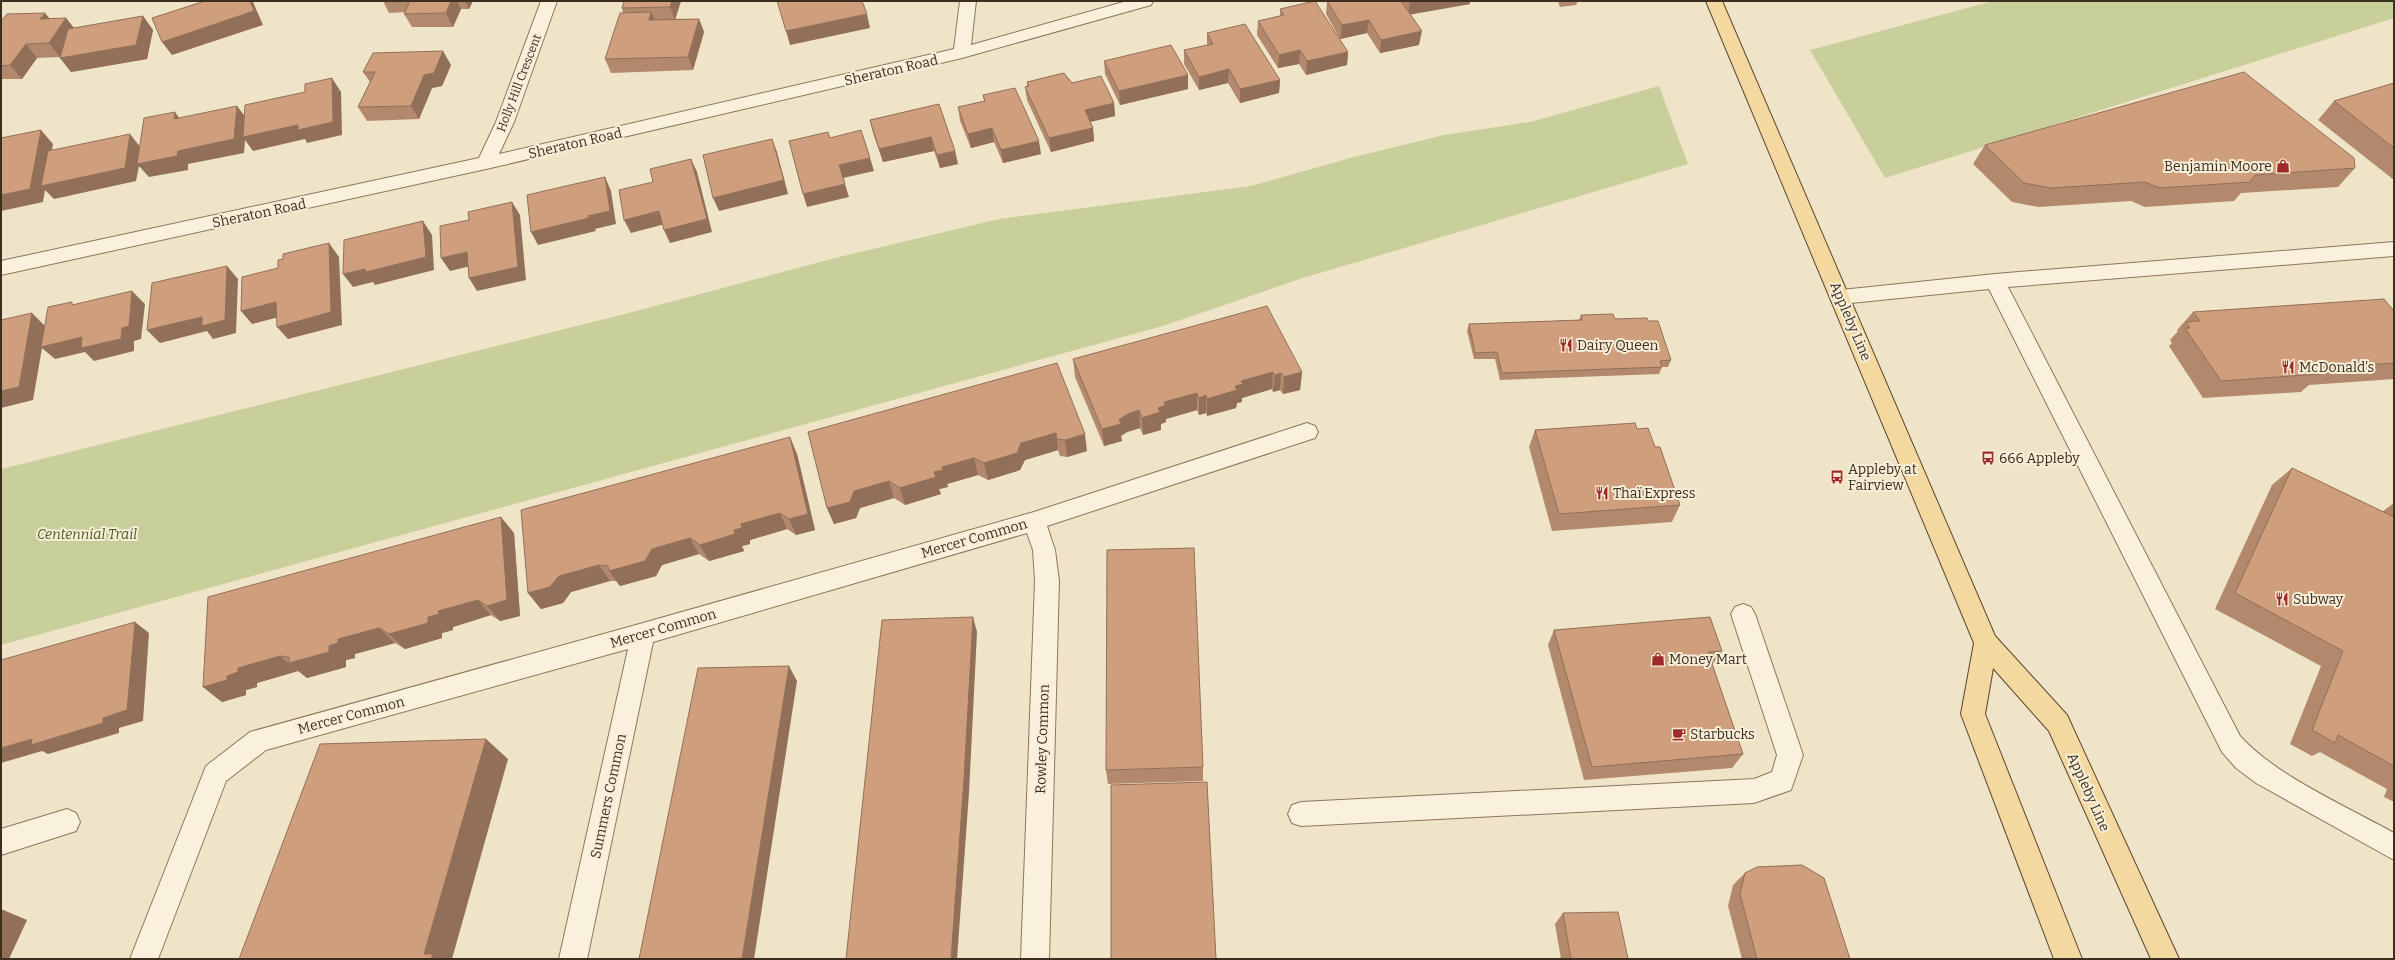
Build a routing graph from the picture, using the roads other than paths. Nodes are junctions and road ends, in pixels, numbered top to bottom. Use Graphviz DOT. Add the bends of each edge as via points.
graph roads {
  1 [pos="549,1"];
  2 [pos="968,1"];
  3 [pos="1145,1"];
  4 [pos="1714,1"];
  5 [pos="962,54"];
  6 [pos="486,164"];
  7 [pos="2394,249"];
  8 [pos="1,268"];
  9 [pos="1995,281"];
  10 [pos="1841,297"];
  11 [pos="1307,432"];
  12 [pos="1034,521"];
  13 [pos="1743,614"];
  14 [pos="642,634"];
  15 [pos="1986,643"];
  16 [pos="1301,814"];
  17 [pos="67,822"];
  18 [pos="1,842"];
  19 [pos="2394,847"];
  20 [pos="144,959"];
  21 [pos="573,959"];
  22 [pos="1035,959"];
  23 [pos="2068,959"];
  24 [pos="2165,959"];
  1 -- 6 [label="street, Holly Hill Crescent" via="505,122"];
  2 -- 5 [label="street"];
  3 -- 5 [label="street, Sheraton Road"];
  4 -- 10 [label="main road, Appleby Line"];
  5 -- 6 [label="street, Sheraton Road"];
  6 -- 8 [label="street, Sheraton Road"];
  7 -- 9 [label="street"];
  9 -- 10 [label="street"];
  9 -- 19 [label="street" via="2231,744 2245,760 2265,775"];
  10 -- 15 [label="main road, Appleby Line"];
  11 -- 12 [label="street, Mercer Common"];
  12 -- 14 [label="street, Mercer Common"];
  12 -- 22 [label="street, Rowley Common" via="1044,550 1047,581"];
  13 -- 16 [label="street" via="1790,755 1782,781 1754,791"];
  14 -- 20 [label="street, Mercer Common" via="259,740 215,774"];
  14 -- 21 [label="street, Summers Common"];
  15 -- 23 [label="main road" via="1972,714"];
  15 -- 24 [label="main road, Appleby Line" via="2058,723"];
  17 -- 18 [label="street"];
}
